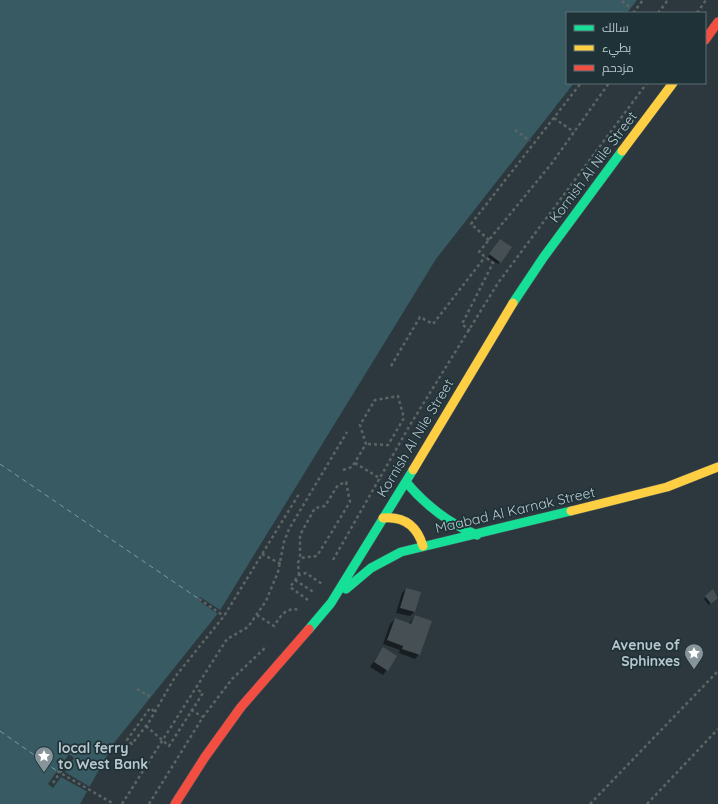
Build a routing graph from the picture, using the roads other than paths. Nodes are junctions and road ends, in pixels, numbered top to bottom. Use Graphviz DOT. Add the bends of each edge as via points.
graph roads {
  1 [pos="718,22"];
  2 [pos="706,39"];
  3 [pos="672,84"];
  4 [pos="718,467"];
  5 [pos="406,482"];
  6 [pos="383,518"];
  7 [pos="477,534"];
  8 [pos="423,546"];
  9 [pos="331,603"];
  10 [pos="175,804"];
  1 -- 2 [label="main road"];
  3 -- 5 [label="main road, Kornish Al Nile Street" via="525,283"];
  4 -- 7 [label="main road, Maabad Al Karnak Street" via="667,487"];
  5 -- 6 [label="main road, Kornish Al Nile Street"];
  5 -- 7 [label="main road" via="425,505 437,514 463,530"];
  6 -- 8 [label="main road" via="406,520 418,531"];
  6 -- 9 [label="main road, Kornish Al Nile Street"];
  7 -- 8 [label="main road, Maabad Al Karnak Street"];
  8 -- 9 [label="main road, Maabad Al Karnak Street" via="401,552 376,565"];
  9 -- 10 [label="main road, Kornish Al Nile Street" via="237,712"];
}
